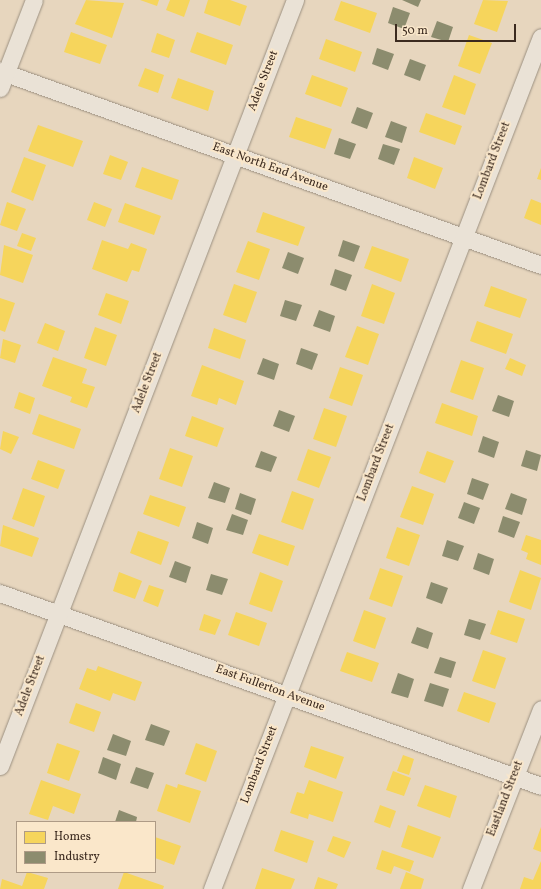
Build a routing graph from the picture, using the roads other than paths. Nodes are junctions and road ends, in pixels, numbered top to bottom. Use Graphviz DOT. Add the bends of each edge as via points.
graph roads {
  1 [pos="34,0"];
  2 [pos="295,0"];
  3 [pos="541,37"];
  4 [pos="2,78"];
  5 [pos="235,156"];
  6 [pos="464,237"];
  7 [pos="541,265"];
  8 [pos="0,593"];
  9 [pos="59,614"];
  10 [pos="287,695"];
  11 [pos="541,709"];
  12 [pos="0,766"];
  13 [pos="515,776"];
  14 [pos="541,786"];
  15 [pos="212,889"];
  16 [pos="471,889"];
  1 -- 4 [label="street"];
  2 -- 5 [label="street, Adele Street"];
  3 -- 6 [label="street, Lombard Street"];
  4 -- 5 [label="street, East North End Avenue"];
  5 -- 6 [label="street, East North End Avenue"];
  5 -- 9 [label="street, Adele Street"];
  6 -- 7 [label="street, East North End Avenue"];
  6 -- 10 [label="street, Lombard Street"];
  8 -- 9 [label="street, East Fullerton Avenue"];
  9 -- 10 [label="street, East Fullerton Avenue"];
  9 -- 12 [label="street, Adele Street"];
  10 -- 13 [label="street, East Fullerton Avenue"];
  10 -- 15 [label="street, Lombard Street"];
  11 -- 13 [label="street, Eastland Street"];
  13 -- 14 [label="street, East Fullerton Avenue"];
  13 -- 16 [label="street, Eastland Street"];
}
